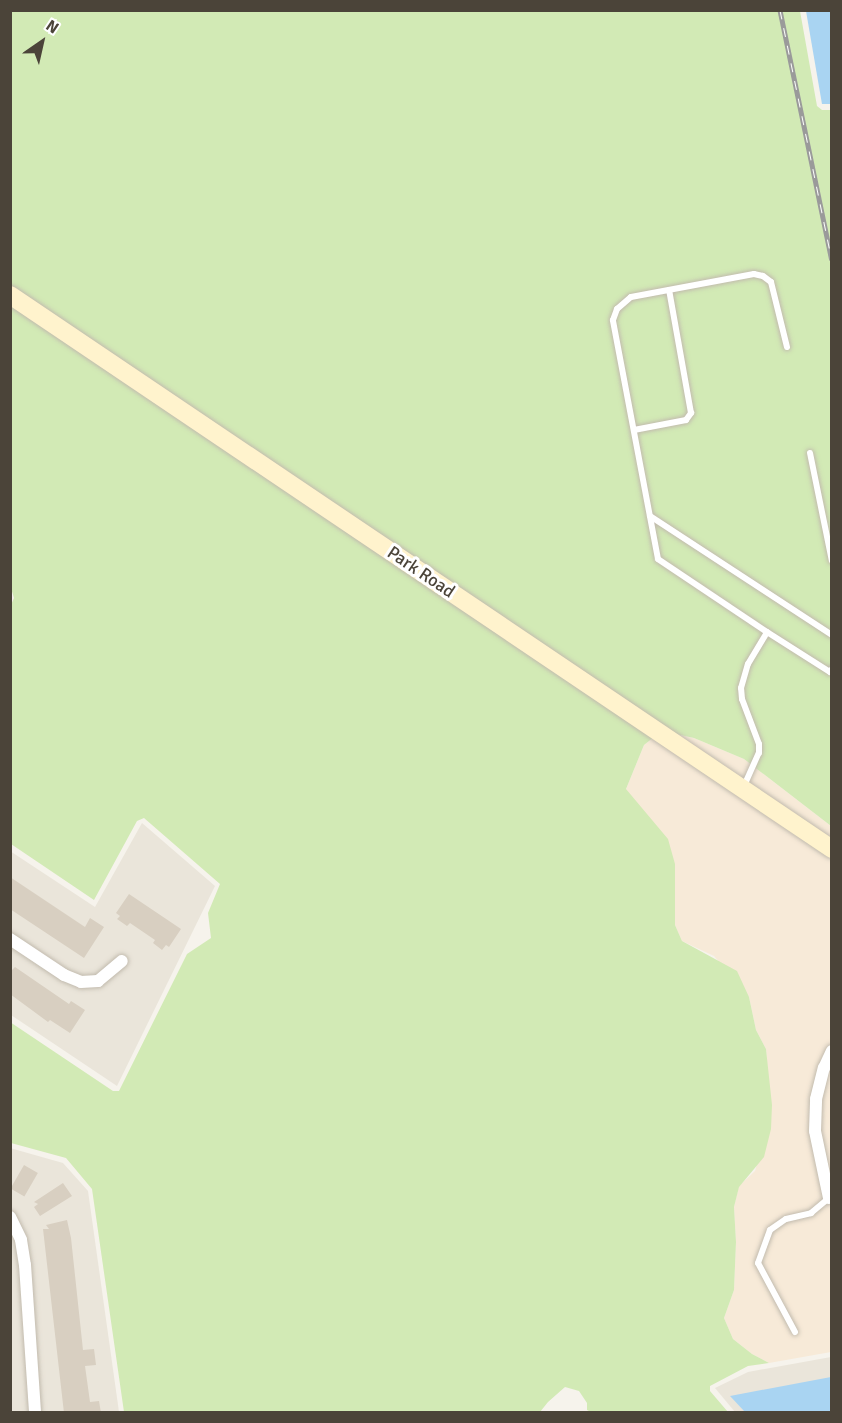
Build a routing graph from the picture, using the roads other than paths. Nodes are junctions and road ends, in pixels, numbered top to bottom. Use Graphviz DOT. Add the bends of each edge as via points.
graph roads {
  1 [pos="669,290"];
  2 [pos="10,295"];
  3 [pos="787,347"];
  4 [pos="634,430"];
  5 [pos="810,453"];
  6 [pos="650,516"];
  7 [pos="831,561"];
  8 [pos="767,632"];
  9 [pos="831,635"];
  10 [pos="831,669"];
  11 [pos="742,789"];
  12 [pos="831,849"];
  13 [pos="10,939"];
  14 [pos="122,961"];
  15 [pos="831,1051"];
  16 [pos="830,1201"];
  17 [pos="10,1217"];
  18 [pos="795,1332"];
  19 [pos="35,1413"];
  1 -- 3 [label="lane" via="754,274 763,276 771,282"];
  1 -- 4 [label="lane" via="632,297 617,309 613,320"];
  1 -- 4 [label="lane" via="691,413 686,420"];
  2 -- 11 [label="street, Park Road"];
  4 -- 6 [label="lane"];
  5 -- 7 [label="lane"];
  6 -- 8 [label="lane" via="658,559"];
  6 -- 9 [label="lane"];
  8 -- 10 [label="lane" via="830,672"];
  8 -- 11 [label="lane" via="748,664 741,688 759,744 759,753"];
  11 -- 12 [label="street, Park Road"];
  13 -- 14 [label="street" via="81,982 98,981"];
  15 -- 16 [label="street" via="816,1099 815,1131"];
  16 -- 18 [label="lane" via="811,1214 786,1219 770,1230 758,1263"];
  17 -- 19 [label="street" via="21,1240 25,1265"];
}
